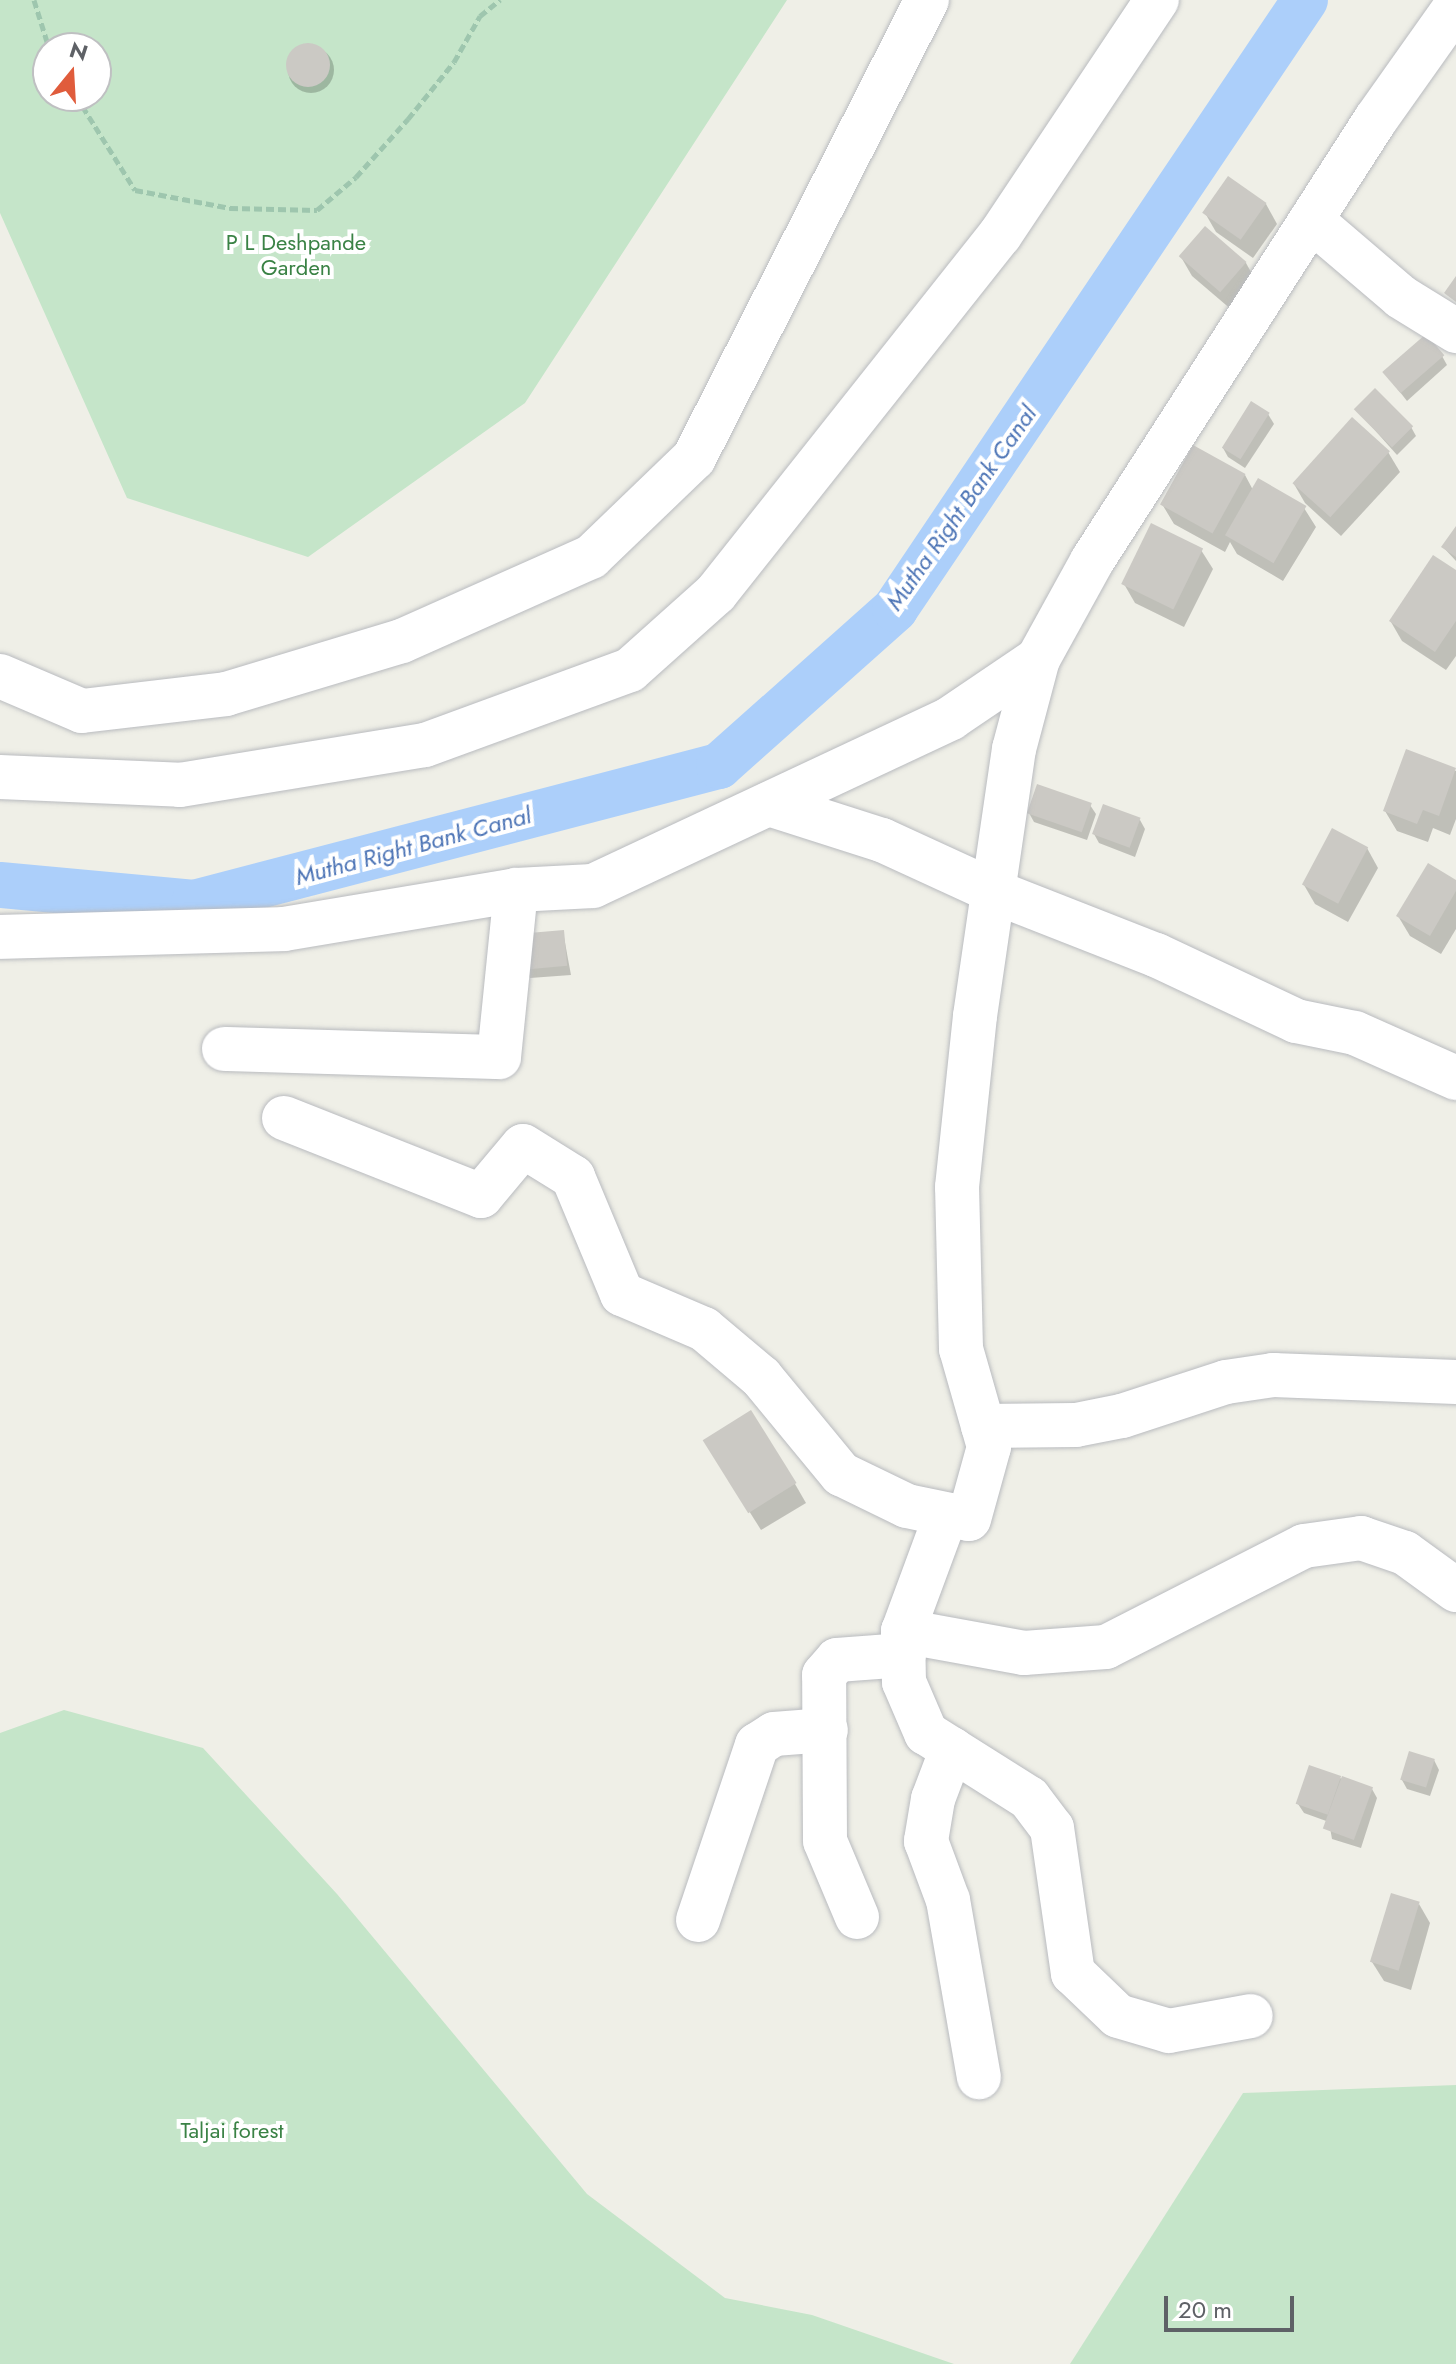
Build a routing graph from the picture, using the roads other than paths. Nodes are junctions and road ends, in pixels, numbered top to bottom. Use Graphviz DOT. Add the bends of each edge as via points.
graph roads {
  1 [pos="927,0"];
  2 [pos="1157,0"];
  3 [pos="1456,6"];
  4 [pos="1311,220"];
  5 [pos="1456,331"];
  6 [pos="1038,659"];
  7 [pos="0,676"];
  8 [pos="0,777"];
  9 [pos="769,804"];
  10 [pos="516,890"];
  11 [pos="995,892"];
  12 [pos="0,937"];
  13 [pos="224,1049"];
  14 [pos="1456,1078"];
  15 [pos="284,1118"];
  16 [pos="1456,1382"];
  17 [pos="983,1426"];
  18 [pos="946,1515"];
  19 [pos="1456,1590"];
  20 [pos="904,1643"];
  21 [pos="826,1730"];
  22 [pos="952,1749"];
  23 [pos="857,1917"];
  24 [pos="698,1920"];
  25 [pos="1251,2016"];
  26 [pos="979,2077"];
  1 -- 7 [label="street" via="694,458 591,557 402,641 226,694 82,711"];
  2 -- 8 [label="street" via="1000,235 716,593 630,670 425,745 180,785"];
  3 -- 4 [label="street"];
  4 -- 5 [label="street" via="1401,297"];
  4 -- 6 [label="street" via="1092,561"];
  6 -- 9 [label="street" via="951,718"];
  6 -- 11 [label="street" via="1014,749"];
  9 -- 10 [label="street" via="593,886"];
  9 -- 11 [label="street" via="882,840"];
  10 -- 12 [label="street" via="284,929"];
  10 -- 13 [label="street" via="499,1057"];
  11 -- 14 [label="street" via="1156,955 1296,1021 1355,1033"];
  11 -- 17 [label="street" via="957,1187 961,1349"];
  15 -- 18 [label="street" via="481,1196 523,1146 573,1177 622,1294 704,1329 761,1377 841,1474 907,1506"];
  16 -- 17 [label="street" via="1273,1375 1226,1382 1122,1416 1076,1425"];
  17 -- 18 [label="street" via="989,1447 969,1519"];
  18 -- 20 [label="street"];
  19 -- 20 [label="street" via="1405,1553 1361,1538 1304,1546 1106,1647 1024,1653"];
  20 -- 21 [label="street" via="837,1660 824,1675"];
  20 -- 22 [label="street" via="904,1682 926,1733"];
  21 -- 23 [label="street" via="825,1841"];
  21 -- 24 [label="street" via="774,1734 757,1745"];
  22 -- 25 [label="street" via="1029,1798 1052,1828 1073,1973 1118,2016 1169,2031"];
  22 -- 26 [label="street" via="933,1799 926,1841 948,1900"];
}
